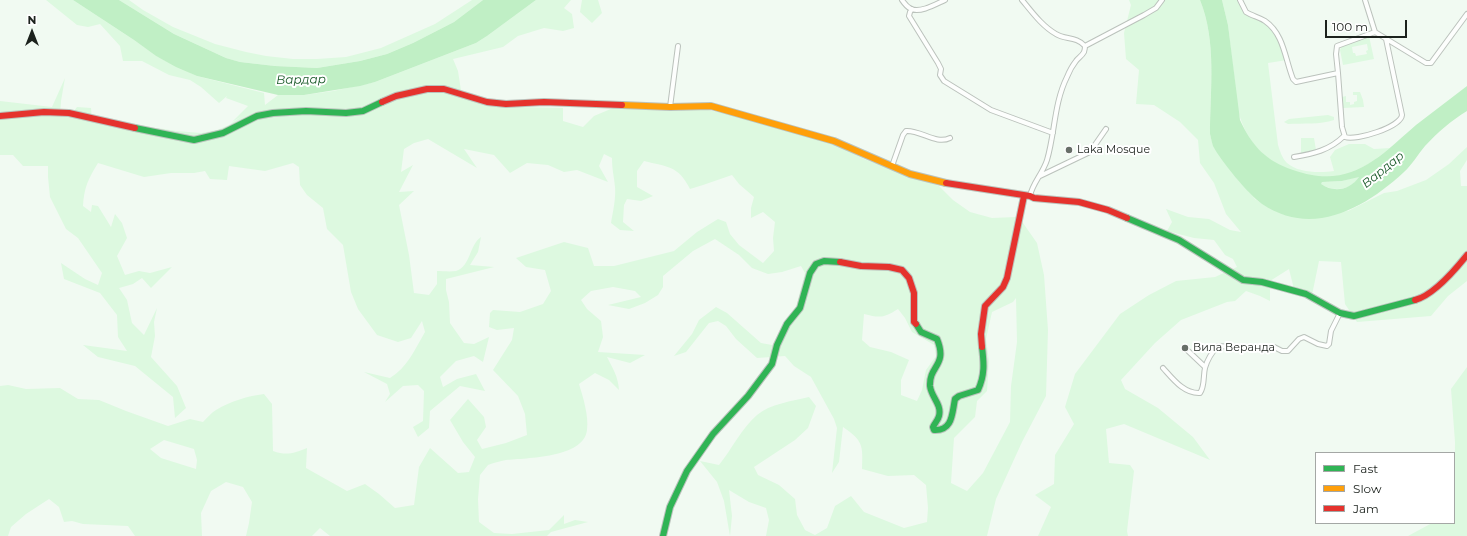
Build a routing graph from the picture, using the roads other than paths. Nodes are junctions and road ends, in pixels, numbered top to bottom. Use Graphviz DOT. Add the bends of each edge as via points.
graph roads {
  1 [pos="902,0"];
  2 [pos="945,0"];
  3 [pos="1022,0"];
  4 [pos="1162,0"];
  5 [pos="1240,0"];
  6 [pos="1365,0"];
  7 [pos="912,9"];
  8 [pos="1467,14"];
  9 [pos="1374,32"];
  10 [pos="1386,39"];
  11 [pos="678,46"];
  12 [pos="1085,46"];
  13 [pos="1338,73"];
  14 [pos="670,107"];
  15 [pos="0,116"];
  16 [pos="1106,129"];
  17 [pos="1053,133"];
  18 [pos="1344,136"];
  19 [pos="950,138"];
  20 [pos="1294,157"];
  21 [pos="892,166"];
  22 [pos="1040,176"];
  23 [pos="1027,196"];
  24 [pos="1467,255"];
  25 [pos="1340,313"];
  26 [pos="1185,348"];
  27 [pos="1205,367"];
  28 [pos="1163,368"];
  29 [pos="663,536"];
  1 -- 7 [label="street"];
  2 -- 7 [label="street" via="924,8"];
  3 -- 12 [label="street" via="1056,35 1074,39"];
  4 -- 12 [label="street" via="1156,8"];
  5 -- 13 [label="street" via="1246,12 1264,20 1275,32 1282,43 1294,82"];
  6 -- 9 [label="street"];
  7 -- 17 [label="street" via="909,16 941,68 941,78 991,110"];
  8 -- 10 [label="street" via="1431,63 1426,63"];
  9 -- 10 [label="street"];
  9 -- 13 [label="street" via="1337,46"];
  10 -- 18 [label="street" via="1401,120 1362,137 1350,139"];
  11 -- 14 [label="street"];
  12 -- 17 [label="street" via="1083,54 1076,61 1064,83 1057,103"];
  13 -- 18 [label="street"];
  14 -- 15 [label="street" via="574,103 506,104 487,102 444,89 427,89 396,96 363,111 273,113 257,116 223,132 194,140 69,114 44,112"];
  14 -- 21 [label="street" via="711,106 834,140 869,158"];
  16 -- 22 [label="street" via="1090,152"];
  17 -- 22 [label="street"];
  18 -- 20 [label="street" via="1330,148"];
  19 -- 21 [label="street" via="939,140 906,131"];
  21 -- 23 [label="street" via="935,181"];
  22 -- 23 [label="street"];
  23 -- 25 [label="street" via="1041,200 1079,202 1108,210 1179,240 1243,280 1275,285 1306,294"];
  23 -- 29 [label="street" via="1007,278 1003,287 985,306 981,337 985,374 983,382 978,390 955,399 953,416 945,429 934,430 940,406 930,387 931,377 941,357 941,349 936,339 920,332 914,322 914,293 909,278 902,270 889,267 835,261 816,264 810,273 800,308 787,324 772,364 748,396 712,434 687,471 670,507"];
  24 -- 25 [label="street" via="1440,285 1420,299 1354,316"];
  25 -- 27 [label="street" via="1327,346 1304,337 1288,351 1274,347 1265,349 1218,346"];
  26 -- 27 [label="street"];
  27 -- 28 [label="street" via="1200,393 1181,387"];
}
